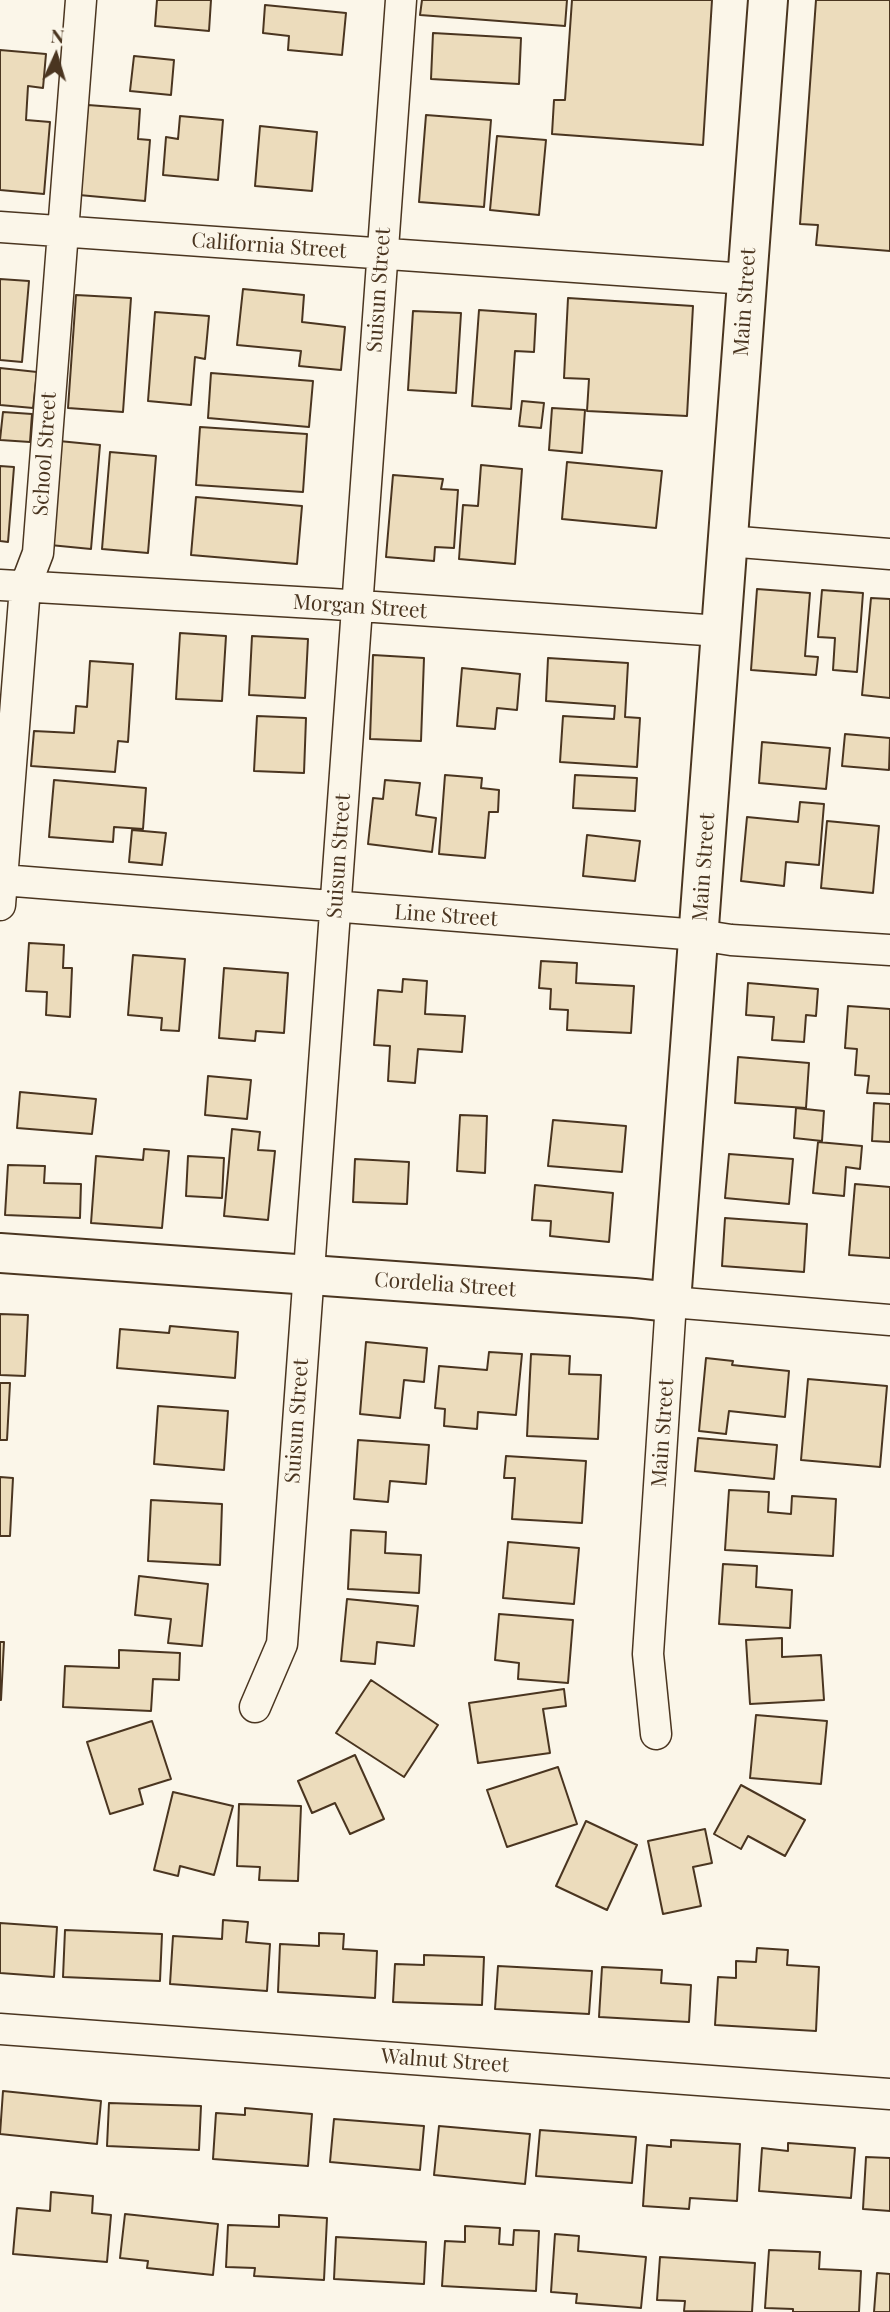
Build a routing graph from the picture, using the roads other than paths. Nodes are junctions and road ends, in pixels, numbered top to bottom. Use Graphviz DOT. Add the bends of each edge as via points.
graph roads {
  1 [pos="81,0"];
  2 [pos="401,0"];
  3 [pos="768,0"];
  4 [pos="0,228"];
  5 [pos="62,232"];
  6 [pos="381,254"];
  7 [pos="747,279"];
  8 [pos="727,541"];
  9 [pos="890,554"];
  10 [pos="13,586"];
  11 [pos="358,606"];
  12 [pos="720,631"];
  13 [pos="5,748"];
  14 [pos="1,892"];
  15 [pos="335,908"];
  16 [pos="699,935"];
  17 [pos="890,950"];
  18 [pos="0,1253"];
  19 [pos="307,1275"];
  20 [pos="671,1302"];
  21 [pos="890,1320"];
  22 [pos="255,1707"];
  23 [pos="656,1734"];
  24 [pos="0,2029"];
  25 [pos="890,2094"];
  1 -- 5 [label="street, School Street"];
  2 -- 6 [label="street, Suisun Street"];
  3 -- 7 [label="main road, Main Street"];
  4 -- 5 [label="street, California Street"];
  5 -- 6 [label="street, California Street"];
  5 -- 10 [label="street, School Street" via="38,553"];
  6 -- 7 [label="street, California Street"];
  6 -- 11 [label="street, Suisun Street"];
  7 -- 8 [label="main road, Main Street"];
  8 -- 9 [label="street"];
  8 -- 12 [label="main road, Main Street"];
  10 -- 11 [label="street, Morgan Street"];
  10 -- 13 [label="street, School Street"];
  11 -- 12 [label="street, Morgan Street"];
  11 -- 15 [label="street, Suisun Street"];
  12 -- 16 [label="main road, Main Street"];
  13 -- 14 [label="street, School Street"];
  14 -- 15 [label="street, Line Street"];
  15 -- 16 [label="street, Line Street"];
  15 -- 19 [label="street, Suisun Street"];
  16 -- 17 [label="street, Line Street"];
  16 -- 20 [label="main road, Main Street"];
  18 -- 19 [label="main road, Cordelia Street"];
  19 -- 20 [label="main road, Cordelia Street"];
  19 -- 22 [label="street, Suisun Street" via="282,1644"];
  20 -- 21 [label="street, Cordelia Street"];
  20 -- 23 [label="street, Main Street" via="648,1654"];
  24 -- 25 [label="street, Walnut Street"];
}
